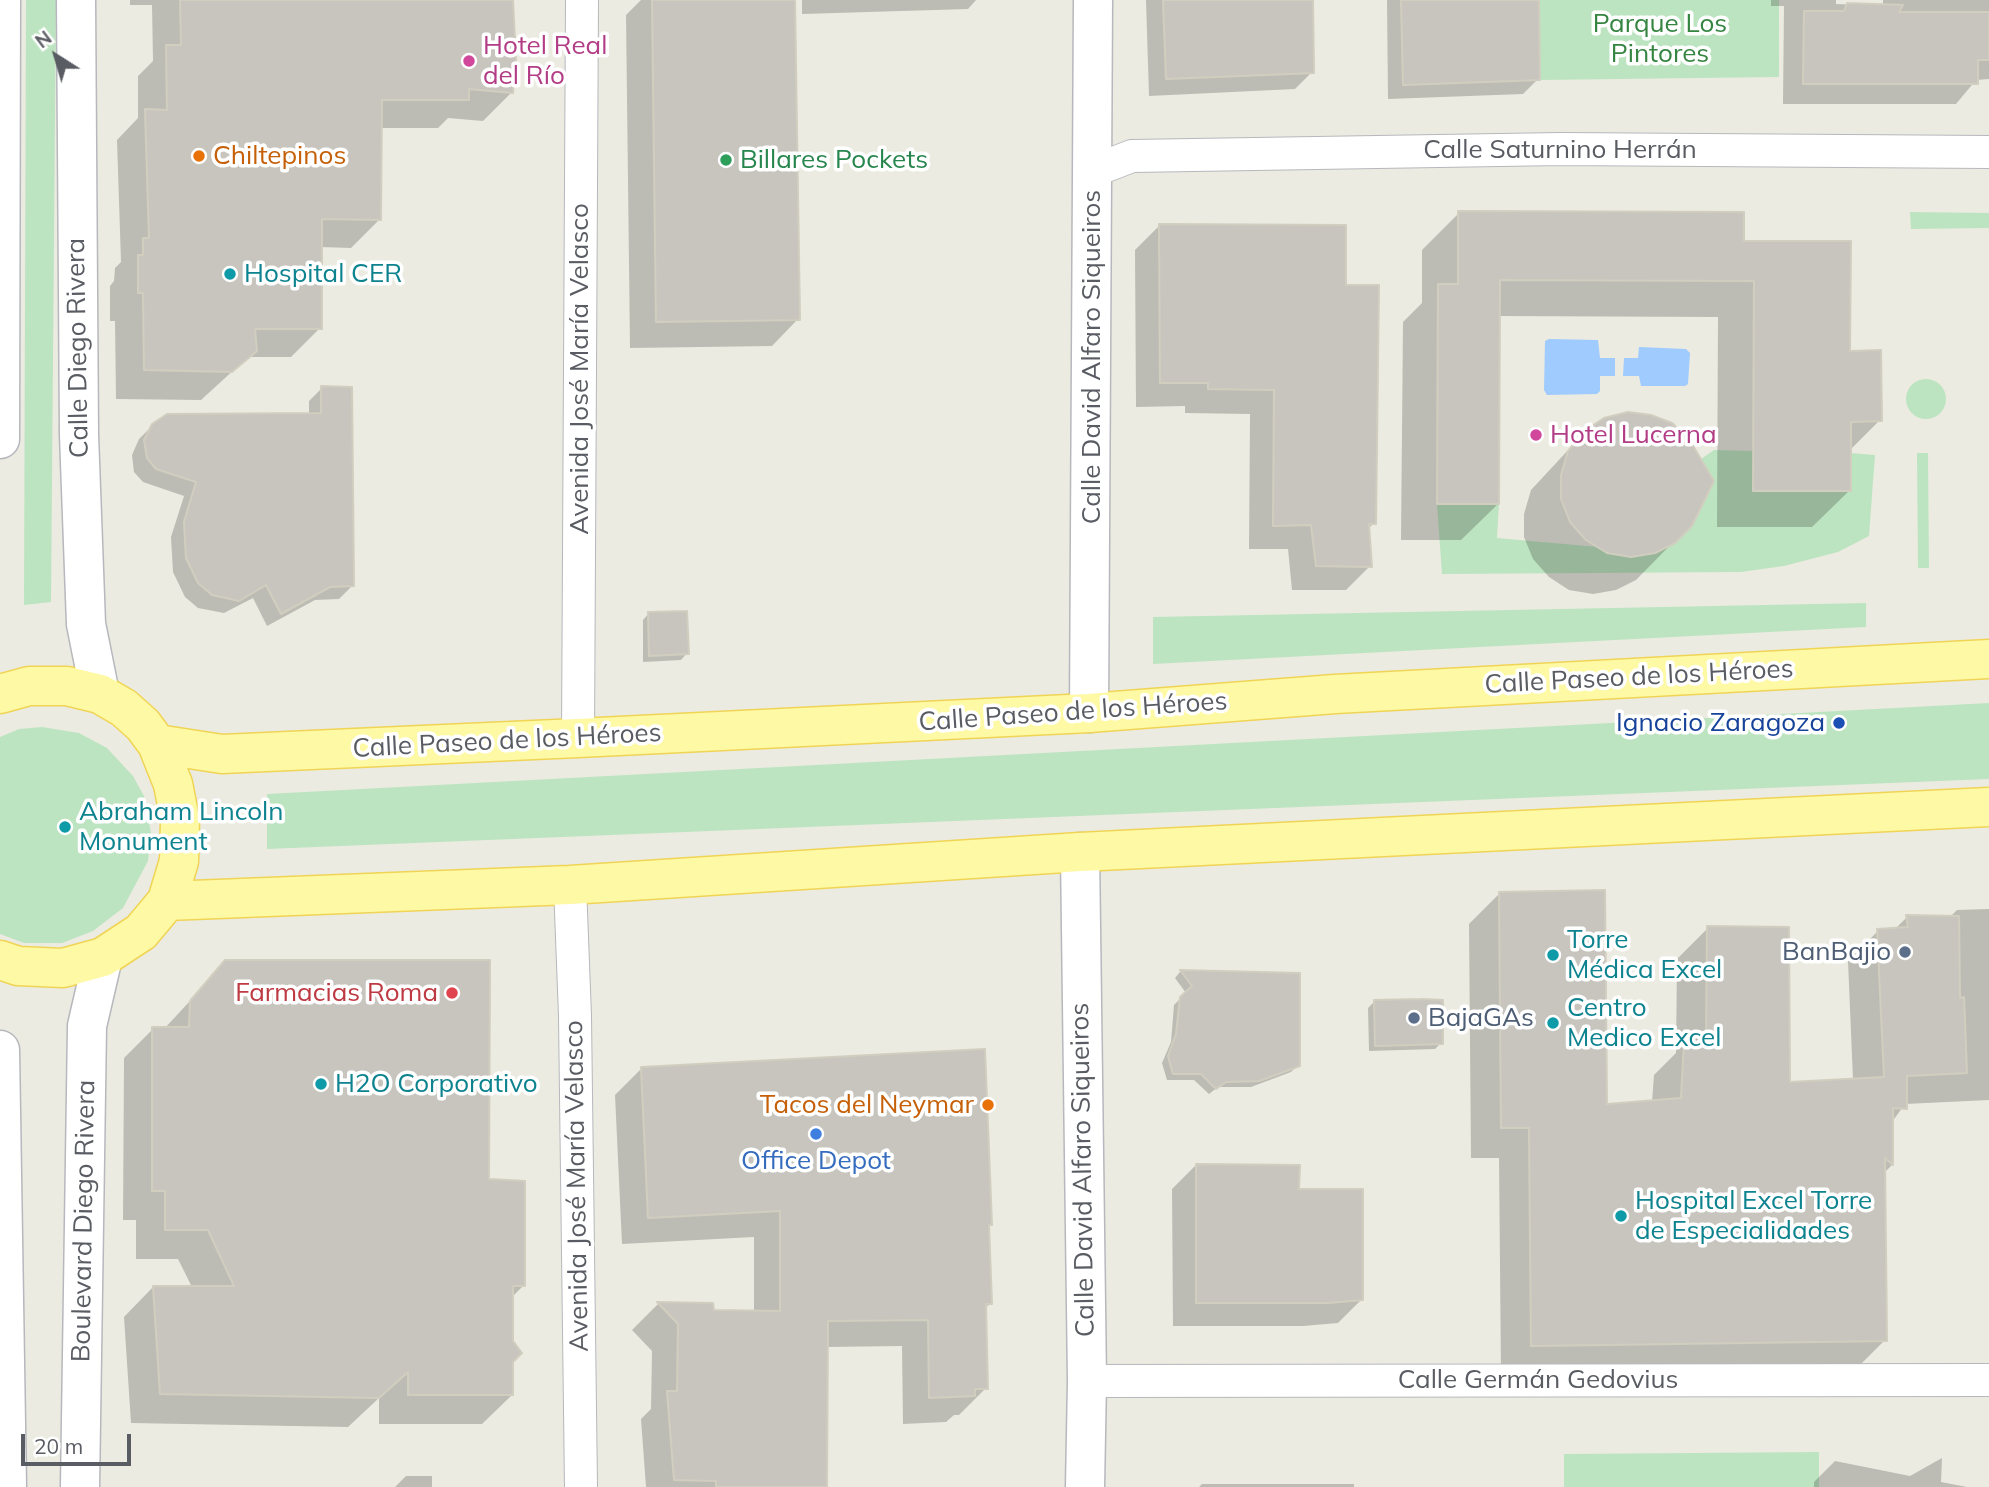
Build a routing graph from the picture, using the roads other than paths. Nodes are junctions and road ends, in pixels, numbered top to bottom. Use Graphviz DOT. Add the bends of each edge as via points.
graph roads {
  1 [pos="1,0"];
  2 [pos="76,0"];
  3 [pos="582,0"];
  4 [pos="1093,0"];
  5 [pos="1989,152"];
  6 [pos="1093,156"];
  7 [pos="0,439"];
  8 [pos="1989,659"];
  9 [pos="0,694"];
  10 [pos="100,694"];
  11 [pos="1089,713"];
  12 [pos="578,738"];
  13 [pos="158,744"];
  14 [pos="1989,807"];
  15 [pos="1080,852"];
  16 [pos="570,885"];
  17 [pos="167,901"];
  18 [pos="103,957"];
  19 [pos="0,960"];
  20 [pos="0,1050"];
  21 [pos="1989,1380"];
  22 [pos="1087,1381"];
  23 [pos="7,1487"];
  24 [pos="80,1487"];
  25 [pos="581,1487"];
  26 [pos="1085,1487"];
  1 -- 7 [label="street"];
  2 -- 10 [label="street, Calle Diego Rivera" via="79,435 86,624"];
  3 -- 12 [label="street, Avenida José María Velasco"];
  4 -- 6 [label="street, Calle David Alfaro Siqueiros"];
  5 -- 6 [label="street, Calle Saturnino Herrán" via="1561,149"];
  6 -- 11 [label="street, Calle David Alfaro Siqueiros"];
  8 -- 11 [label="main road, Calle Paseo de los Héroes" via="1349,693"];
  9 -- 10 [label="main road" via="29,686 67,686"];
  10 -- 13 [label="main road" via="144,725"];
  11 -- 12 [label="main road, Calle Paseo de los Héroes"];
  12 -- 13 [label="main road, Calle Paseo de los Héroes" via="222,754"];
  13 -- 17 [label="main road" via="180,820 179,861"];
  14 -- 15 [label="main road"];
  15 -- 16 [label="main road"];
  15 -- 22 [label="street, Calle David Alfaro Siqueiros"];
  16 -- 17 [label="main road"];
  16 -- 25 [label="street, Avenida José María Velasco"];
  17 -- 18 [label="main road" via="141,933"];
  18 -- 19 [label="main road" via="63,968 18,966"];
  18 -- 24 [label="street, Boulevard Diego Rivera" via="87,1026"];
  20 -- 23 [label="street"];
  21 -- 22 [label="street, Calle Germán Gedovius"];
  22 -- 26 [label="street, Calle David Alfaro Siqueiros"];
}
